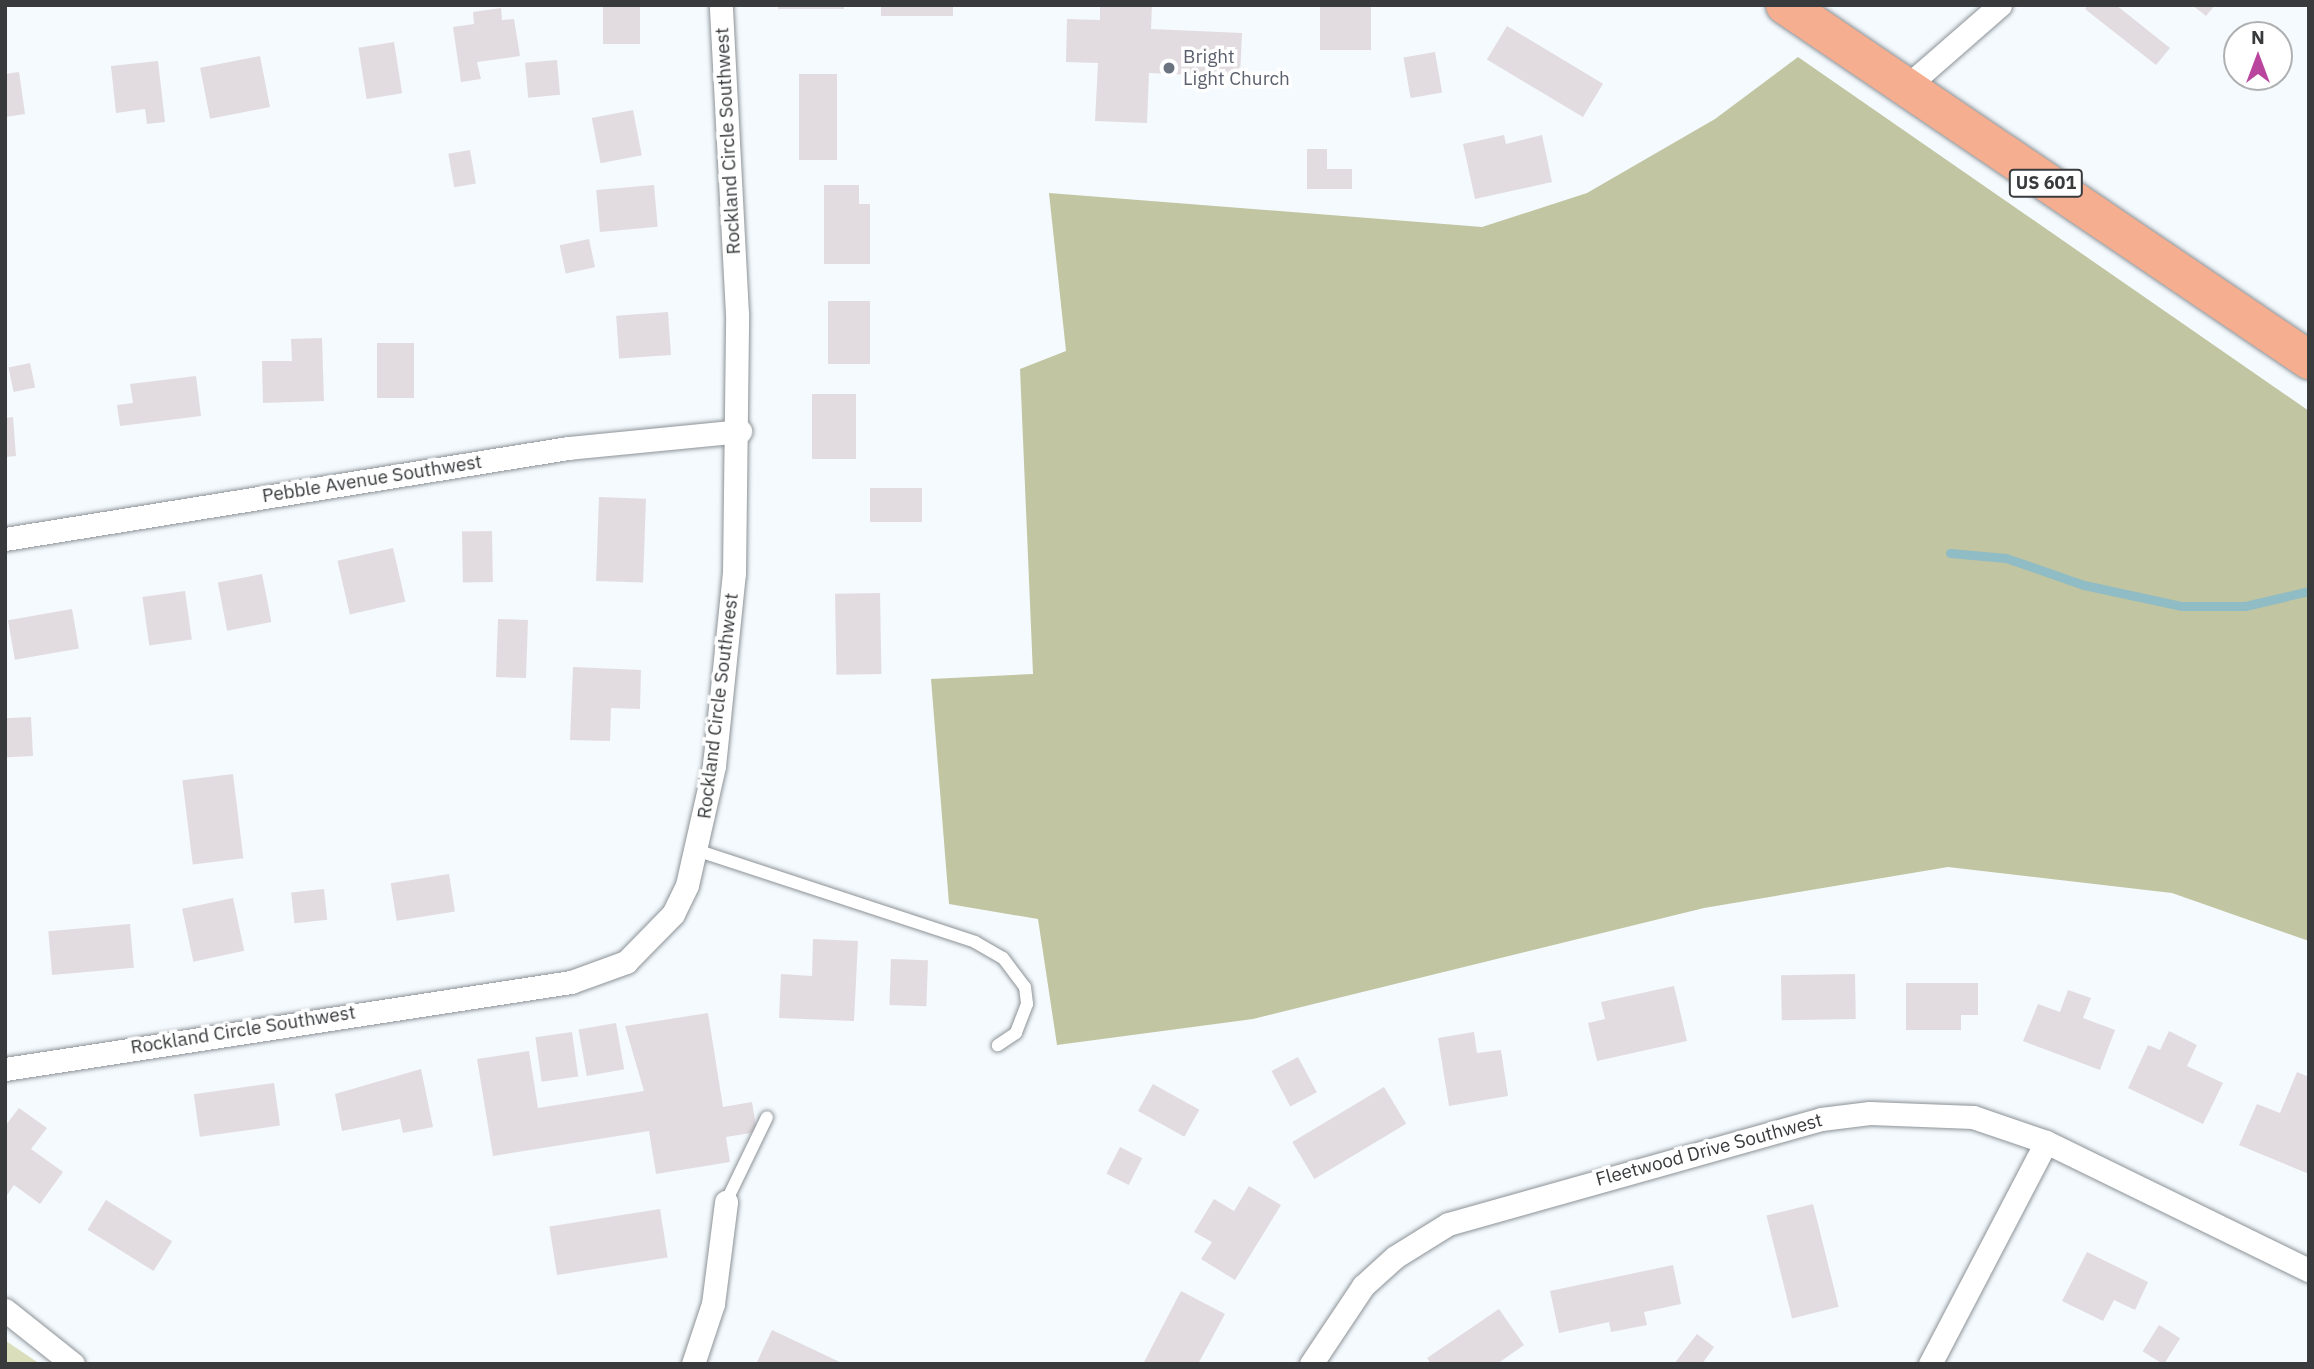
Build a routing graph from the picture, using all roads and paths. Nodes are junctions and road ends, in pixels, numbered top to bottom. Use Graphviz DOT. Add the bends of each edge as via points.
graph roads {
  1 [pos="721,5"];
  2 [pos="1785,5"];
  3 [pos="2000,5"];
  4 [pos="1905,88"];
  5 [pos="2309,360"];
  6 [pos="740,431"];
  7 [pos="5,539"];
  8 [pos="696,850"];
  9 [pos="998,1045"];
  10 [pos="5,1069"];
  11 [pos="767,1117"];
  12 [pos="2046,1142"];
  13 [pos="726,1202"];
  14 [pos="2309,1270"];
  15 [pos="5,1310"];
  16 [pos="74,1364"];
  17 [pos="693,1364"];
  18 [pos="1311,1364"];
  19 [pos="1930,1364"];
  1 -- 6 [label="street, Rockland Circle Southwest"];
  2 -- 4 [label="highway, US 601"];
  3 -- 4 [label="street"];
  4 -- 5 [label="highway, US 601"];
  6 -- 7 [label="street, Pebble Avenue Southwest" via="568,448"];
  6 -- 8 [label="street, Rockland Circle Southwest" via="734,573 714,766"];
  8 -- 9 [label="lane" via="975,942 1003,958 1025,987 1027,1004 1016,1033"];
  8 -- 10 [label="street, Rockland Circle Southwest" via="687,885 658,935 605,973"];
  11 -- 13 [label="lane"];
  12 -- 14 [label="street, Fleetwood Drive Southwest"];
  12 -- 18 [label="street, Fleetwood Drive Southwest" via="1944,1114 1821,1119 1476,1213 1395,1256 1340,1314"];
  12 -- 19 [label="street"];
  13 -- 17 [label="street" via="713,1304"];
  15 -- 16 [label="street"];
}
